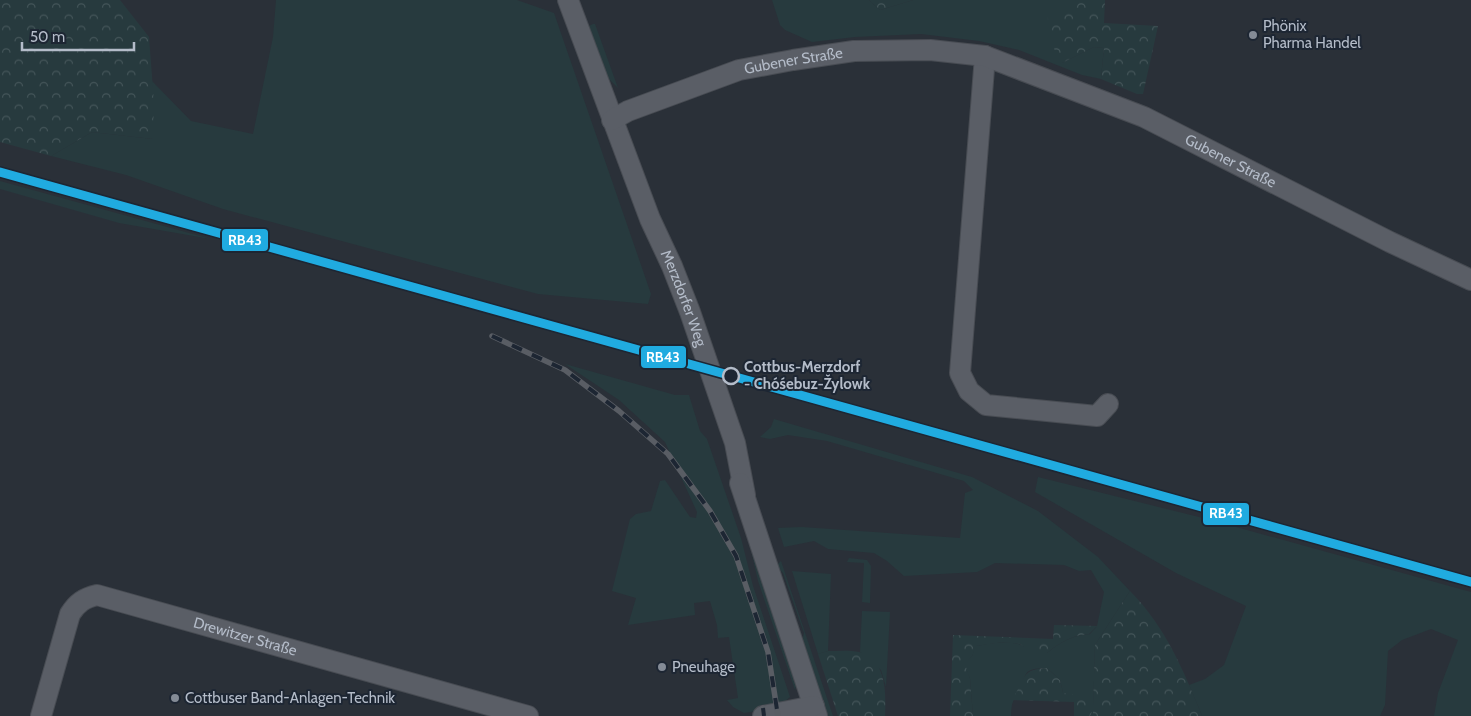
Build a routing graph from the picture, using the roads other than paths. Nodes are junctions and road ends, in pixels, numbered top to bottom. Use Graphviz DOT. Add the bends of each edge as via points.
graph roads {
  1 [pos="568,0"];
  2 [pos="985,56"];
  3 [pos="612,120"];
  4 [pos="1471,280"];
  5 [pos="1108,404"];
  6 [pos="816,711"];
  7 [pos="41,716"];
  8 [pos="528,716"];
  9 [pos="763,716"];
  1 -- 3 [label="street, Merzdorfer Weg"];
  2 -- 3 [label="street, Gubener Straße" via="930,50 854,51 793,60 739,70 628,111"];
  2 -- 4 [label="street, Gubener Straße" via="1144,117"];
  2 -- 5 [label="street" via="960,372 969,391 986,405 1097,416"];
  3 -- 6 [label="street, Merzdorfer Weg" via="672,266 736,443 745,495"];
  6 -- 9 [label="street"];
  7 -- 8 [label="street, Drewitzer Straße" via="70,614 85,598 97,595"];
}
